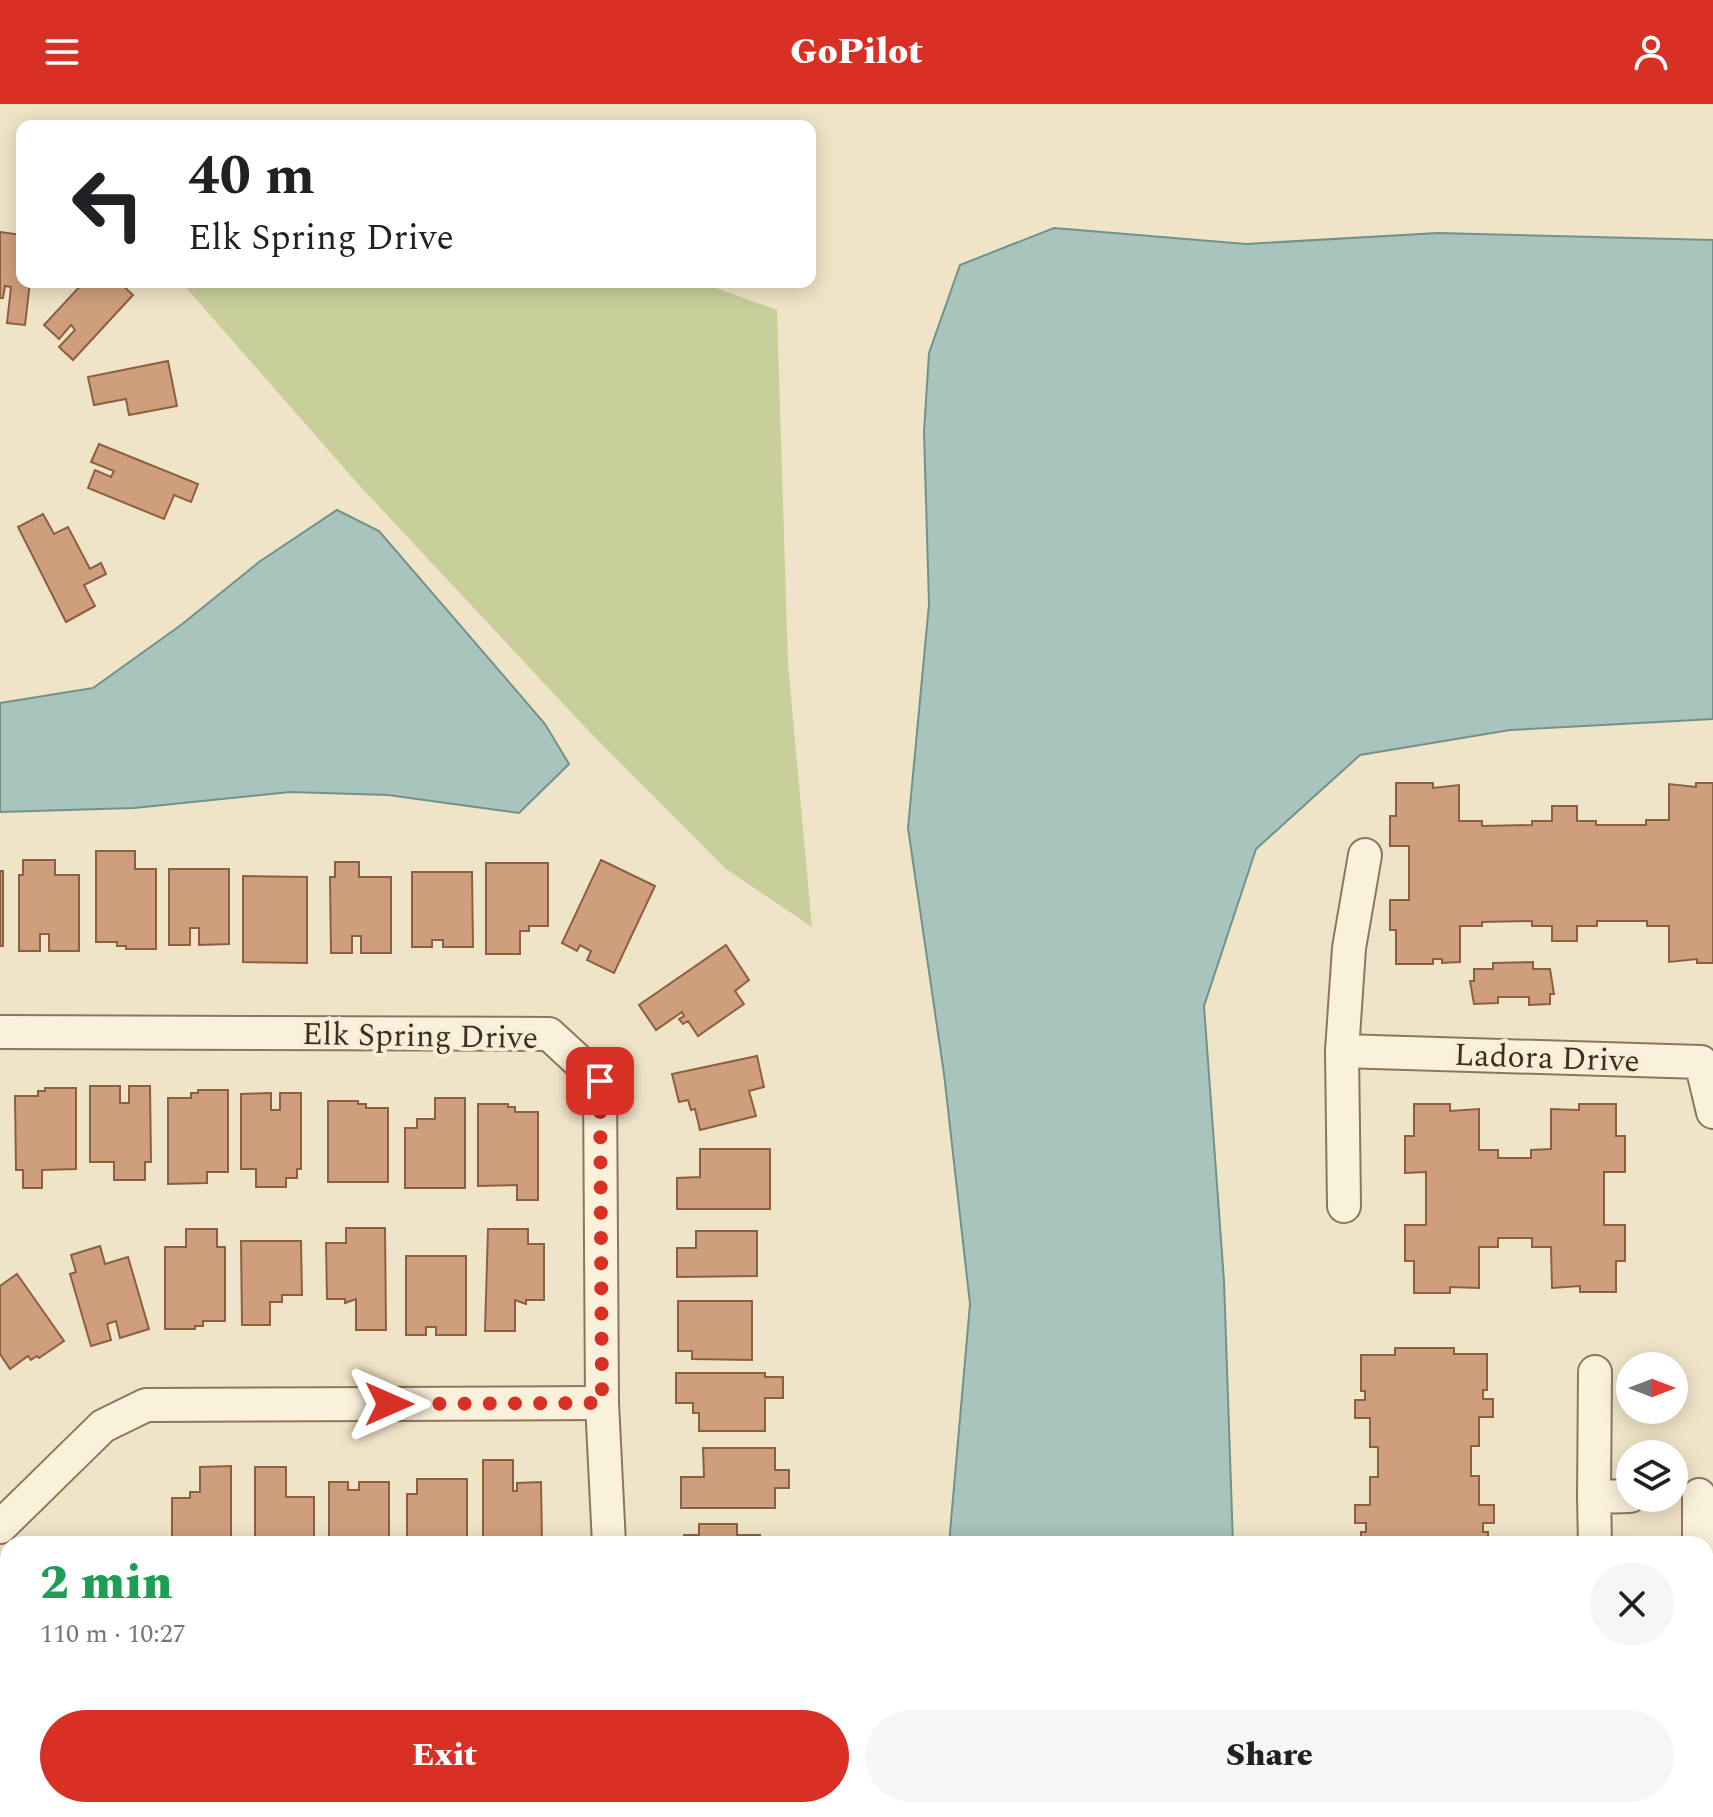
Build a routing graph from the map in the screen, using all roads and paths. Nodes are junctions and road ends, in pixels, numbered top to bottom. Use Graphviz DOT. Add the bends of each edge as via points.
graph roads {
  1 [pos="1365,855"];
  2 [pos="0,1032"];
  3 [pos="1342,1051"];
  4 [pos="1707,1059"];
  5 [pos="1713,1112"];
  6 [pos="1344,1206"];
  7 [pos="1595,1372"];
  8 [pos="602,1403"];
  9 [pos="1695,1495"];
  10 [pos="1616,1496"];
  11 [pos="1594,1497"];
  12 [pos="0,1527"];
  13 [pos="609,1536"];
  14 [pos="1595,1536"];
  15 [pos="1698,1536"];
  1 -- 3 [label="street" via="1349,948"];
  2 -- 8 [label="street, Elk Spring Drive" via="549,1034 600,1081"];
  3 -- 4 [label="street, Ladora Drive"];
  3 -- 6 [label="street"];
  4 -- 5 [label="street, Ladora Drive"];
  7 -- 11 [label="street"];
  8 -- 12 [label="street" via="146,1405 103,1426"];
  8 -- 13 [label="street, Elk Spring Drive"];
  9 -- 15 [label="street"];
  10 -- 11 [label="street"];
  11 -- 14 [label="street"];
}
